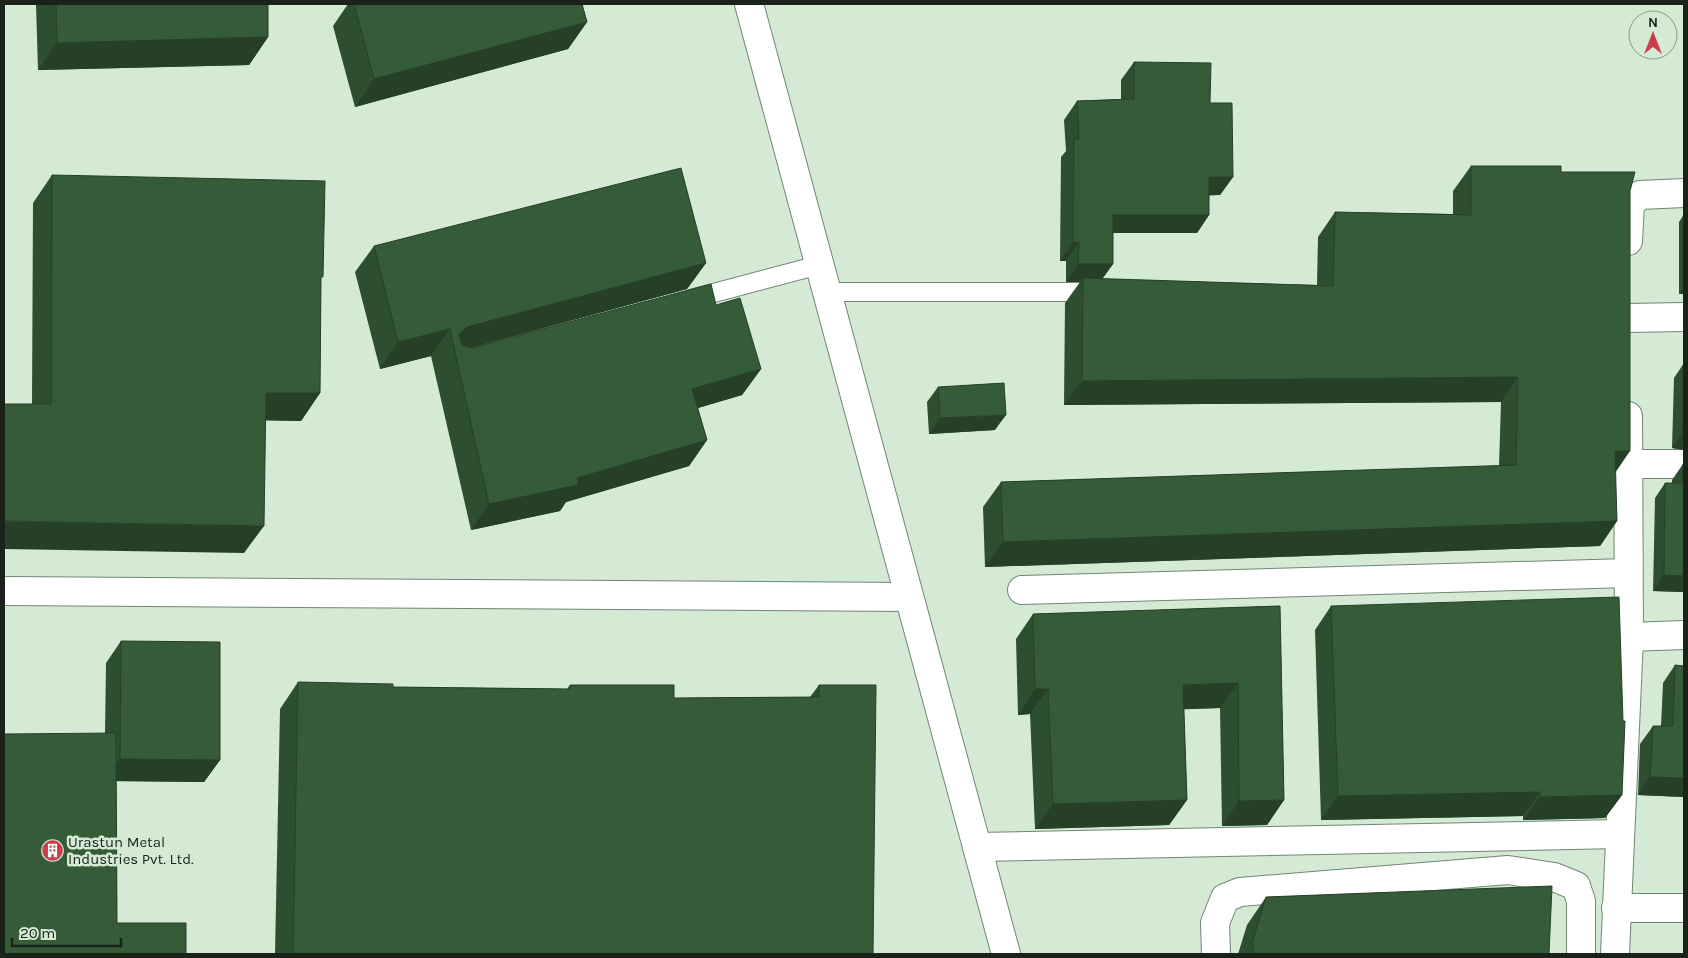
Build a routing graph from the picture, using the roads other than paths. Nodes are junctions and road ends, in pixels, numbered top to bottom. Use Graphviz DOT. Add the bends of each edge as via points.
graph roads {
  1 [pos="748,4"];
  2 [pos="1684,193"];
  3 [pos="1627,262"];
  4 [pos="819,265"];
  5 [pos="1627,290"];
  6 [pos="826,292"];
  7 [pos="1109,292"];
  8 [pos="673,304"];
  9 [pos="1684,317"];
  10 [pos="1627,318"];
  11 [pos="1627,347"];
  12 [pos="1628,396"];
  13 [pos="1629,464"];
  14 [pos="1684,464"];
  15 [pos="1628,573"];
  16 [pos="1022,590"];
  17 [pos="4,591"];
  18 [pos="908,597"];
  19 [pos="1684,635"];
  20 [pos="1629,637"];
  21 [pos="1619,834"];
  22 [pos="977,847"];
  23 [pos="1616,908"];
  24 [pos="1684,908"];
  25 [pos="1006,954"];
  26 [pos="1216,954"];
  27 [pos="1581,954"];
  28 [pos="1614,954"];
  1 -- 4 [label="street"];
  2 -- 3 [label="street" via="1640,195 1630,204"];
  4 -- 6 [label="street"];
  4 -- 8 [label="lane"];
  5 -- 10 [label="street"];
  6 -- 7 [label="lane"];
  6 -- 18 [label="street"];
  9 -- 10 [label="street"];
  10 -- 11 [label="street"];
  12 -- 13 [label="street"];
  13 -- 14 [label="street"];
  13 -- 15 [label="street"];
  15 -- 16 [label="street"];
  15 -- 20 [label="street"];
  17 -- 18 [label="street"];
  18 -- 22 [label="street"];
  19 -- 20 [label="street"];
  20 -- 21 [label="street"];
  21 -- 22 [label="street"];
  21 -- 23 [label="street"];
  22 -- 25 [label="street"];
  23 -- 24 [label="street"];
  23 -- 28 [label="street"];
  26 -- 27 [label="street" via="1215,923 1225,898 1240,892 1508,870 1554,877 1576,886 1581,901"];
}
